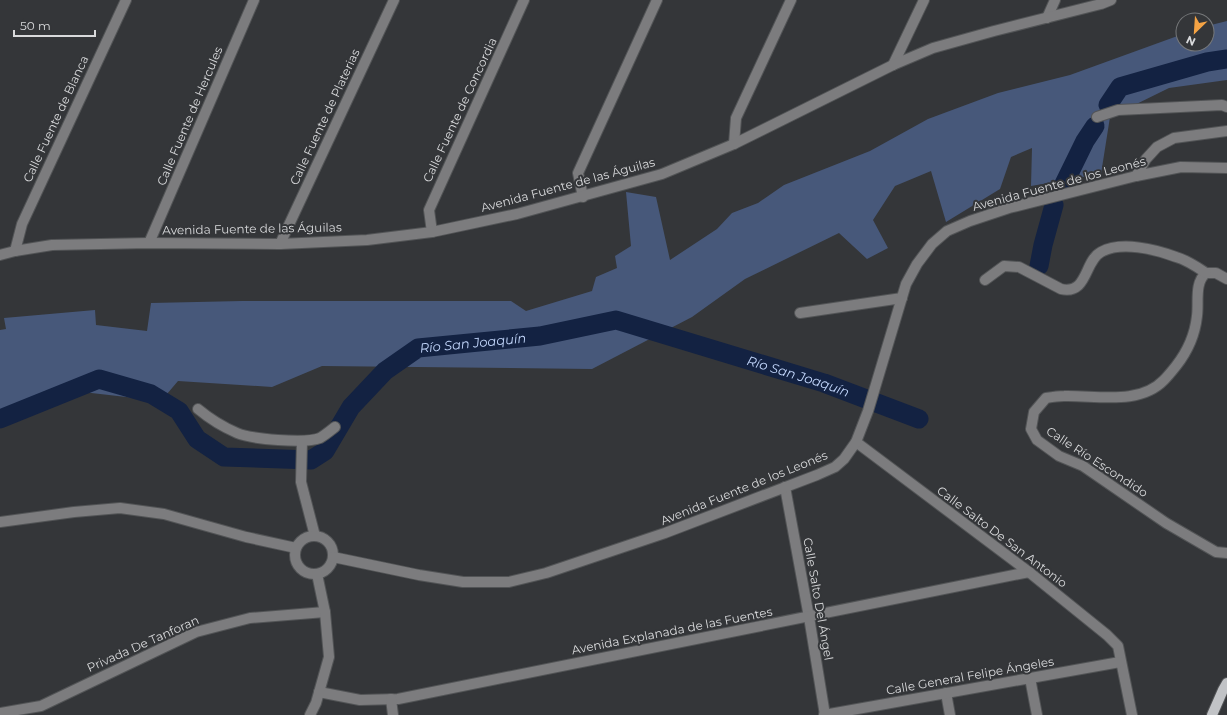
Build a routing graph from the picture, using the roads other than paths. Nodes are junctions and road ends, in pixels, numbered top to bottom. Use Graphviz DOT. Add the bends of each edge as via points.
graph roads {
  1 [pos="126,0"];
  2 [pos="254,0"];
  3 [pos="394,0"];
  4 [pos="524,0"];
  5 [pos="657,0"];
  6 [pos="791,0"];
  7 [pos="924,0"];
  8 [pos="1055,0"];
  9 [pos="1111,0"];
  10 [pos="1047,18"];
  11 [pos="893,65"];
  12 [pos="1227,107"];
  13 [pos="1097,117"];
  14 [pos="1227,131"];
  15 [pos="734,144"];
  16 [pos="1227,168"];
  17 [pos="1136,176"];
  18 [pos="582,197"];
  19 [pos="432,232"];
  20 [pos="149,243"];
  21 [pos="280,244"];
  22 [pos="15,251"];
  23 [pos="0,255"];
  24 [pos="1206,273"];
  25 [pos="1227,279"];
  26 [pos="985,280"];
  27 [pos="902,298"];
  28 [pos="800,313"];
  29 [pos="198,409"];
  30 [pos="335,427"];
  31 [pos="302,441"];
  32 [pos="856,442"];
  33 [pos="785,487"];
  34 [pos="0,522"];
  35 [pos="315,536"];
  36 [pos="296,548"];
  37 [pos="1227,553"];
  38 [pos="333,557"];
  39 [pos="1029,572"];
  40 [pos="317,574"];
  41 [pos="325,612"];
  42 [pos="809,616"];
  43 [pos="1120,662"];
  44 [pos="1030,678"];
  45 [pos="1227,683"];
  46 [pos="319,692"];
  47 [pos="946,693"];
  48 [pos="391,699"];
  49 [pos="862,712"];
  50 [pos="0,713"];
  51 [pos="310,715"];
  52 [pos="393,715"];
  53 [pos="824,715"];
  54 [pos="950,715"];
  55 [pos="1037,715"];
  56 [pos="1132,715"];
  57 [pos="1212,715"];
  1 -- 22 [label="street, Calle Fuente de Blanca" via="22,224"];
  2 -- 20 [label="street, Calle Fuente de Hercules"];
  3 -- 21 [label="street, Calle Fuente de Platerias"];
  4 -- 19 [label="street, Calle Fuente de Concordia" via="428,210"];
  5 -- 18 [label="street" via="578,173"];
  6 -- 15 [label="street" via="736,118"];
  7 -- 11 [label="street"];
  8 -- 10 [label="street"];
  9 -- 10 [label="street, Avenida Fuente de las Águilas"];
  10 -- 11 [label="street, Avenida Fuente de las Águilas" via="933,48"];
  11 -- 15 [label="street, Avenida Fuente de las Águilas"];
  12 -- 13 [label="street" via="1173,106 1118,110"];
  14 -- 17 [label="street" via="1174,138 1157,148 1146,159"];
  15 -- 18 [label="street, Avenida Fuente de las Águilas" via="662,174"];
  16 -- 17 [label="street, Avenida Fuente de los Leonés" via="1181,167"];
  17 -- 27 [label="street, Avenida Fuente de los Leonés" via="1009,208 947,231 932,244 917,264"];
  18 -- 19 [label="street, Avenida Fuente de las Águilas"];
  19 -- 21 [label="street, Avenida Fuente de las Águilas" via="367,240"];
  20 -- 21 [label="street, Avenida Fuente de las Águilas"];
  20 -- 22 [label="street, Avenida Fuente de las Águilas" via="52,245"];
  22 -- 23 [label="street, Avenida Fuente de las Águilas"];
  24 -- 25 [label="street" via="1216,273"];
  24 -- 26 [label="street" via="1176,257 1131,246 1115,247 1099,253 1081,283 1074,289 1061,289 1019,267 1004,266"];
  24 -- 37 [label="street, Calle Río Escondido" via="1201,277 1198,289 1196,327 1191,340 1180,361 1163,381 1145,393 1119,398 1046,398 1034,412 1031,429 1037,440 1059,456 1083,466 1166,523 1216,552"];
  27 -- 28 [label="street"];
  27 -- 32 [label="street, Avenida Fuente de los Leonés"];
  29 -- 31 [label="street" via="210,419 238,434"];
  30 -- 31 [label="street" via="319,438"];
  31 -- 35 [label="street" via="301,482"];
  32 -- 33 [label="street, Avenida Fuente de los Leonés" via="835,467"];
  32 -- 39 [label="street, Calle Salto De San Antonio"];
  33 -- 38 [label="street, Avenida Fuente de los Leonés" via="665,533 546,573 509,582 463,582"];
  33 -- 42 [label="street, Calle Salto Del Ángel"];
  34 -- 36 [label="street" via="120,508 164,514"];
  35 -- 36 [label="street" via="301,541"];
  35 -- 38 [label="street" via="326,541"];
  36 -- 40 [label="street" via="297,563 302,570 309,574"];
  38 -- 40 [label="street" via="328,568"];
  39 -- 42 [label="street, Avenida Explanada de las Fuentes"];
  39 -- 43 [label="street, Calle Salto De San Antonio" via="1107,635 1118,646"];
  40 -- 41 [label="street"];
  41 -- 46 [label="street" via="329,657"];
  41 -- 50 [label="street, Privada De Tanforan" via="250,618 196,632 41,706"];
  42 -- 48 [label="street, Avenida Explanada de las Fuentes"];
  42 -- 53 [label="street, Calle Salto Del Ángel"];
  43 -- 44 [label="street, Calle General Felipe Ángeles"];
  43 -- 56 [label="street, Calle Salto De San Antonio"];
  44 -- 47 [label="street, Calle General Felipe Ángeles"];
  44 -- 55 [label="street"];
  45 -- 57 [label="main road"];
  46 -- 48 [label="street, Avenida Explanada de las Fuentes" via="360,700"];
  46 -- 51 [label="street"];
  47 -- 49 [label="street, Calle General Felipe Ángeles"];
  47 -- 54 [label="street"];
  48 -- 52 [label="street"];
  49 -- 53 [label="street, Calle General Felipe Ángeles"];
}
